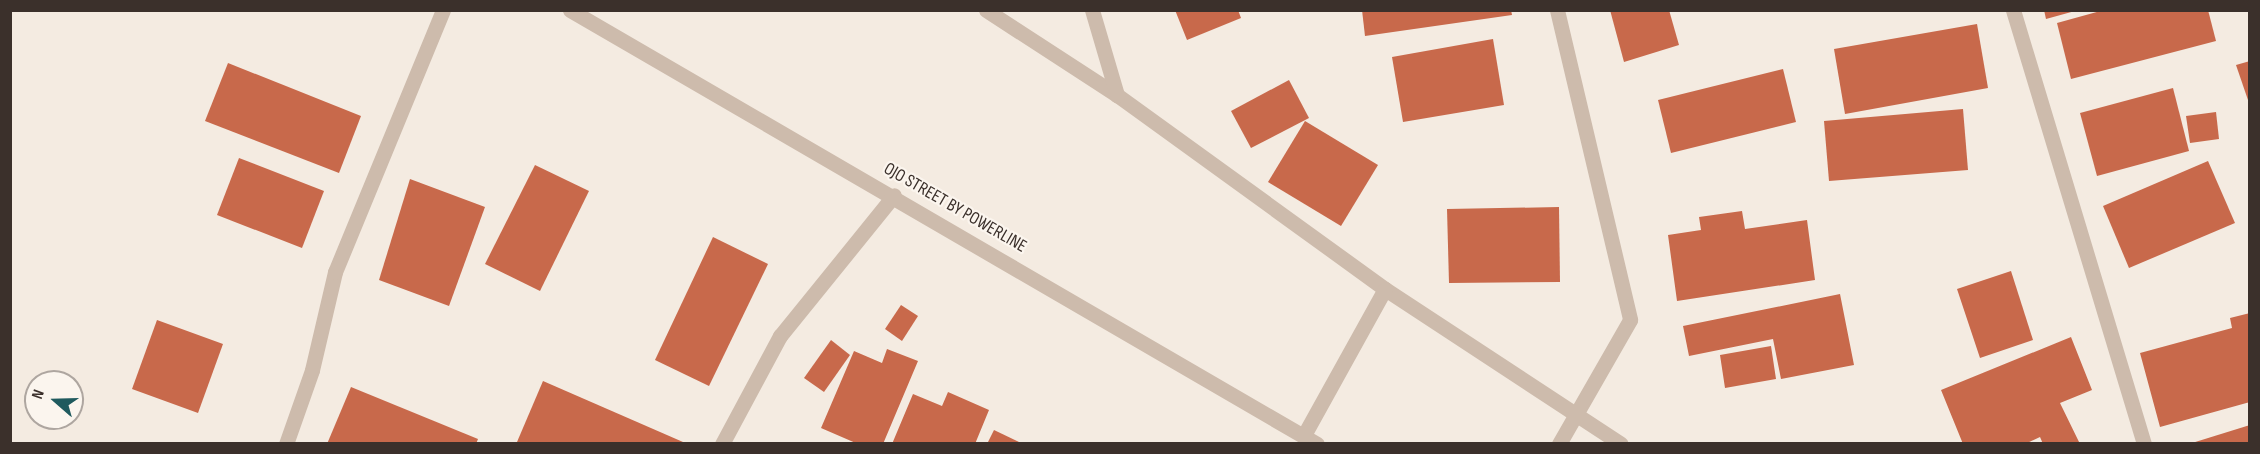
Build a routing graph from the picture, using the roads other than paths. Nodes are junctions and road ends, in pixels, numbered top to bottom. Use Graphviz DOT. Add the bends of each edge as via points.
graph roads {
  1 [pos="443,10"];
  2 [pos="570,10"];
  3 [pos="986,10"];
  4 [pos="1092,10"];
  5 [pos="1557,10"];
  6 [pos="2013,10"];
  7 [pos="1117,95"];
  8 [pos="894,195"];
  9 [pos="1385,290"];
  10 [pos="1577,417"];
  11 [pos="1311,439"];
  12 [pos="286,444"];
  13 [pos="722,444"];
  14 [pos="1559,444"];
  15 [pos="1621,444"];
  16 [pos="2145,444"];
  1 -- 12 [label="street" via="335,272 312,369"];
  2 -- 8 [label="street, OJO STREET BY POWERLINE"];
  3 -- 7 [label="street"];
  4 -- 7 [label="street"];
  5 -- 10 [label="street" via="1630,320"];
  6 -- 16 [label="street"];
  7 -- 9 [label="street"];
  8 -- 11 [label="street, OJO STREET BY POWERLINE"];
  8 -- 13 [label="street" via="780,336"];
  9 -- 10 [label="street"];
  9 -- 11 [label="street"];
  10 -- 14 [label="street"];
  10 -- 15 [label="street"];
}
